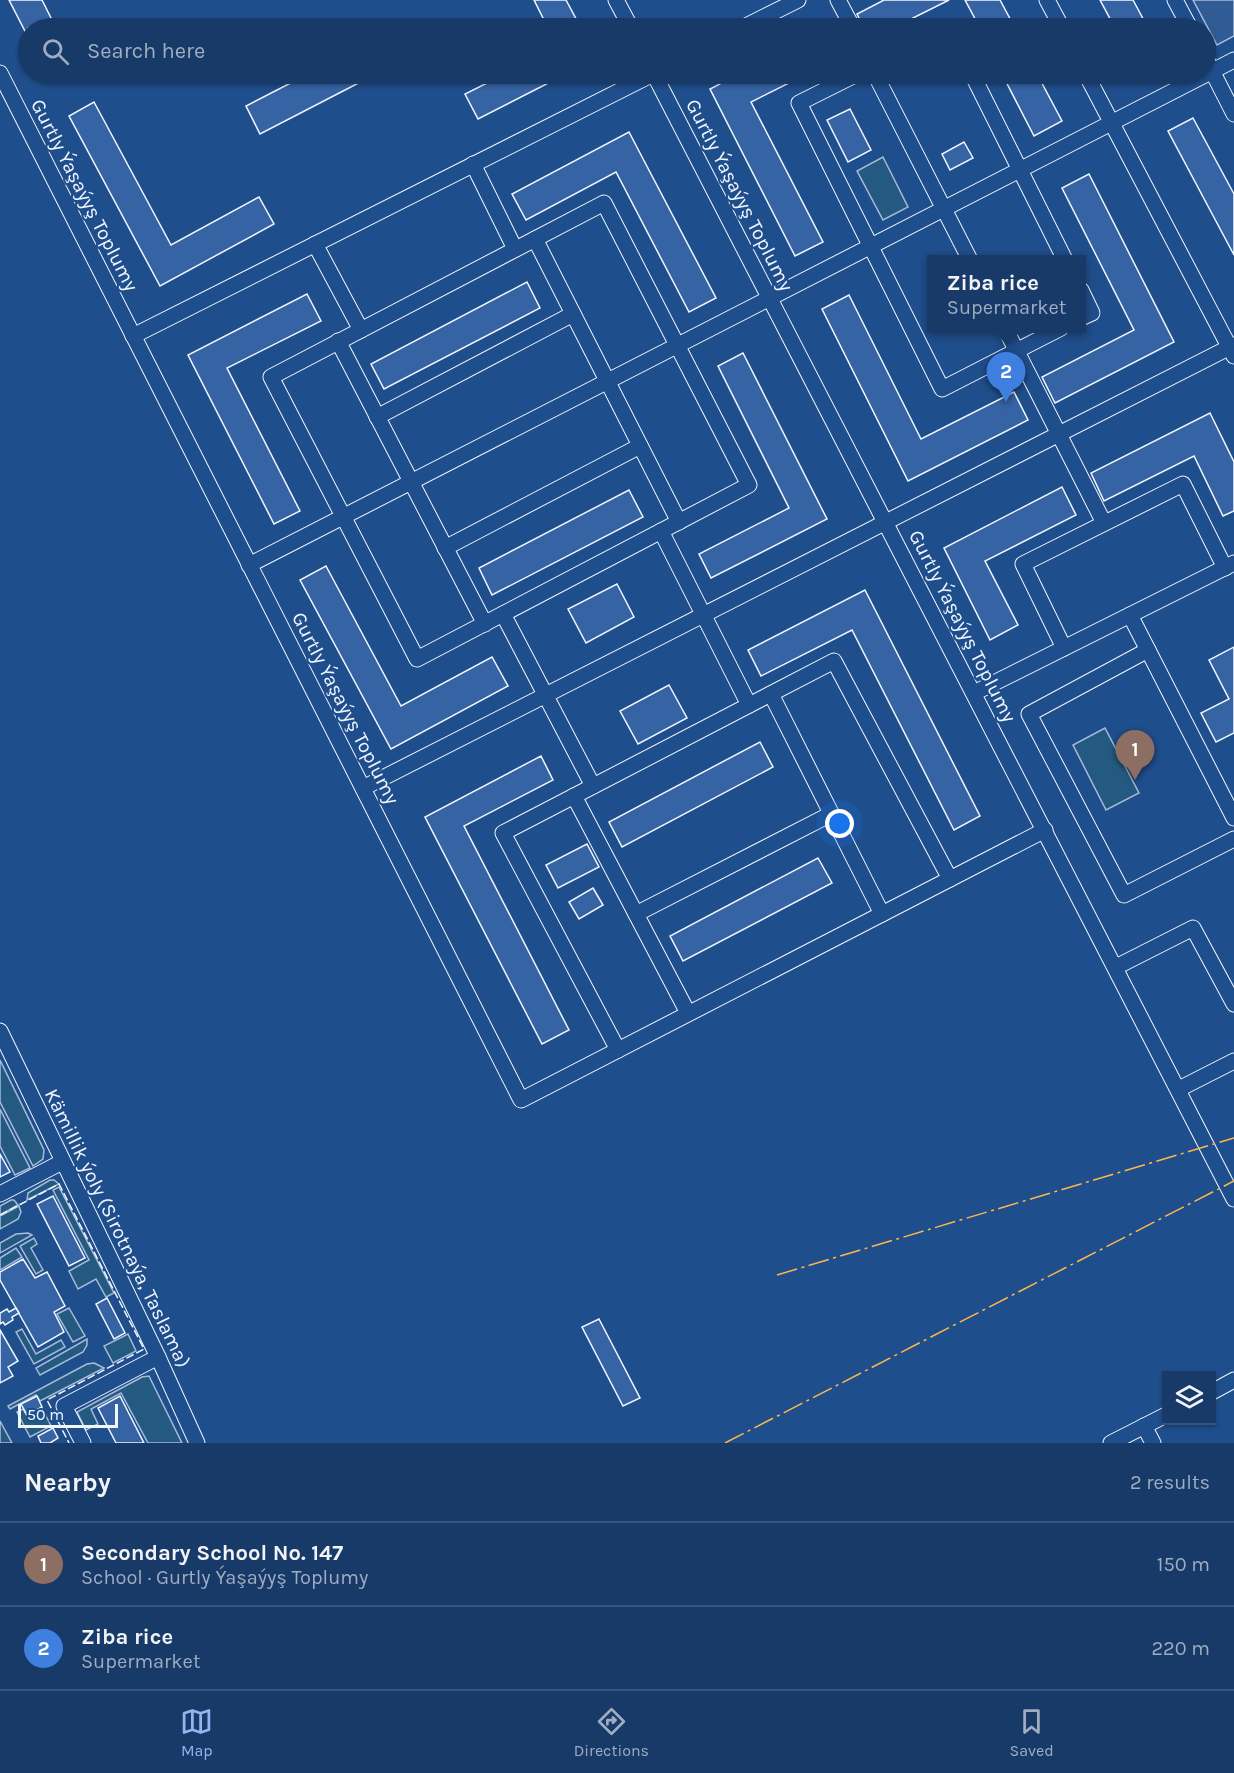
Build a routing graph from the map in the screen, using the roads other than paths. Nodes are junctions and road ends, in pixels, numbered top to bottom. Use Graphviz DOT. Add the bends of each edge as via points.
graph roads {
  1 [pos="616,0"];
  2 [pos="798,0"];
  3 [pos="838,0"];
  4 [pos="1047,0"];
  5 [pos="1175,0"];
  6 [pos="626,18"];
  7 [pos="762,18"];
  8 [pos="848,18"];
  9 [pos="1057,18"];
  10 [pos="1185,18"];
  11 [pos="1234,60"];
  12 [pos="1216,64"];
  13 [pos="0,73"];
  14 [pos="1216,79"];
  15 [pos="633,84"];
  16 [pos="658,84"];
  17 [pos="837,84"];
  18 [pos="880,84"];
  19 [pos="977,84"];
  20 [pos="1091,84"];
  21 [pos="1177,84"];
  22 [pos="1234,114"];
  23 [pos="1111,123"];
  24 [pos="474,164"];
  25 [pos="1020,169"];
  26 [pos="944,208"];
  27 [pos="535,239"];
  28 [pos="315,244"];
  29 [pos="870,246"];
  30 [pos="515,249"];
  31 [pos="968,255"];
  32 [pos="1063,255"];
  33 [pos="770,298"];
  34 [pos="1086,300"];
  35 [pos="573,315"];
  36 [pos="1086,316"];
  37 [pos="361,330"];
  38 [pos="1007,333"];
  39 [pos="1051,333"];
  40 [pos="133,336"];
  41 [pos="338,342"];
  42 [pos="677,345"];
  43 [pos="1232,349"];
  44 [pos="1016,351"];
  45 [pos="607,381"];
  46 [pos="377,417"];
  47 [pos="1059,434"];
  48 [pos="640,446"];
  49 [pos="411,482"];
  50 [pos="343,517"];
  51 [pos="679,522"];
  52 [pos="886,522"];
  53 [pos="1104,523"];
  54 [pos="661,531"];
  55 [pos="445,548"];
  56 [pos="249,565"];
  57 [pos="1229,565"];
  58 [pos="503,614"];
  59 [pos="703,615"];
  60 [pos="1130,615"];
  61 [pos="485,624"];
  62 [pos="1064,648"];
  63 [pos="1148,650"];
  64 [pos="974,693"];
  65 [pos="771,694"];
  66 [pos="546,695"];
  67 [pos="749,705"];
  68 [pos="593,786"];
  69 [pos="363,788"];
  70 [pos="574,796"];
  71 [pos="831,814"];
  72 [pos="1234,818"];
  73 [pos="1045,830"];
  74 [pos="1234,839"];
  75 [pos="950,879"];
  76 [pos="636,914"];
  77 [pos="882,914"];
  78 [pos="1116,968"];
  79 [pos="1234,1004"];
  80 [pos="688,1013"];
  81 [pos="0,1031"];
  82 [pos="618,1050"];
  83 [pos="1234,1061"];
  84 [pos="1179,1089"];
  85 [pos="62,1162"];
  86 [pos="0,1194"];
  87 [pos="1234,1199"];
  88 [pos="158,1358"];
  89 [pos="1234,1380"];
  90 [pos="1216,1390"];
  91 [pos="1162,1417"];
  92 [pos="1144,1426"];
  93 [pos="83,1443"];
  94 [pos="197,1443"];
  95 [pos="1111,1443"];
  96 [pos="1153,1443"];
  1 -- 6 [label="street"];
  2 -- 7 [label="street"];
  3 -- 8 [label="street"];
  4 -- 9 [label="street"];
  5 -- 10 [label="street"];
  11 -- 12 [label="street"];
  13 -- 40 [label="street, Gurtly Ýaşaýyş Toplumy"];
  14 -- 22 [label="street"];
  15 -- 24 [label="street, Gurtly Ýaşaýyş Toplumy"];
  16 -- 33 [label="street, Gurtly Ýaşaýyş Toplumy"];
  17 -- 29 [label="street" via="799,103"];
  18 -- 26 [label="street"];
  19 -- 25 [label="street"];
  20 -- 23 [label="street"];
  21 -- 23 [label="street"];
  23 -- 25 [label="street"];
  23 -- 43 [label="street"];
  24 -- 28 [label="street, Gurtly Ýaşaýyş Toplumy"];
  24 -- 30 [label="street"];
  25 -- 26 [label="street"];
  25 -- 32 [label="street"];
  26 -- 29 [label="street"];
  26 -- 31 [label="street"];
  27 -- 30 [label="street"];
  27 -- 35 [label="street"];
  27 -- 42 [label="street" via="604,203"];
  28 -- 37 [label="street"];
  28 -- 40 [label="street, Gurtly Ýaşaýyş Toplumy"];
  29 -- 33 [label="street"];
  29 -- 44 [label="street" via="942,389"];
  30 -- 37 [label="street"];
  33 -- 42 [label="street"];
  33 -- 52 [label="street, Gurtly Ýaşaýyş Toplumy"];
  34 -- 36 [label="street" via="1092,313"];
  35 -- 45 [label="street"];
  35 -- 46 [label="street"];
  37 -- 41 [label="street"];
  38 -- 44 [label="street"];
  39 -- 44 [label="street"];
  40 -- 56 [label="street, Gurtly Ýaşaýyş Toplumy"];
  41 -- 46 [label="street"];
  41 -- 50 [label="street" via="271,376"];
  42 -- 45 [label="street"];
  42 -- 51 [label="street" via="749,485"];
  43 -- 47 [label="street"];
  44 -- 47 [label="street"];
  45 -- 48 [label="street"];
  45 -- 49 [label="street"];
  46 -- 49 [label="street"];
  47 -- 52 [label="street"];
  47 -- 53 [label="street"];
  48 -- 51 [label="street"];
  48 -- 55 [label="street"];
  49 -- 50 [label="street"];
  49 -- 55 [label="street"];
  50 -- 56 [label="street"];
  50 -- 61 [label="street" via="417,659"];
  51 -- 54 [label="street"];
  52 -- 59 [label="street"];
  52 -- 64 [label="street, Gurtly Ýaşaýyş Toplumy"];
  53 -- 57 [label="street" via="1183,484"];
  53 -- 62 [label="street" via="1023,564"];
  54 -- 58 [label="street"];
  54 -- 59 [label="street"];
  55 -- 61 [label="street"];
  56 -- 69 [label="street, Gurtly Ýaşaýyş Toplumy"];
  57 -- 60 [label="street"];
  58 -- 61 [label="street"];
  58 -- 66 [label="street"];
  59 -- 66 [label="street"];
  59 -- 67 [label="street"];
  60 -- 62 [label="street"];
  60 -- 63 [label="street"];
  62 -- 64 [label="street"];
  63 -- 72 [label="street"];
  63 -- 74 [label="street" via="1029,714 1124,896"];
  64 -- 73 [label="street, Gurtly Ýaşaýyş Toplumy"];
  65 -- 67 [label="street"];
  65 -- 71 [label="street"];
  65 -- 75 [label="street" via="834,661"];
  66 -- 68 [label="street"];
  66 -- 69 [label="street"];
  67 -- 68 [label="street"];
  68 -- 70 [label="street"];
  69 -- 82 [label="street, Gurtly Ýaşaýyş Toplumy" via="521,1100"];
  70 -- 76 [label="street"];
  70 -- 82 [label="street" via="503,833"];
  71 -- 76 [label="street"];
  71 -- 77 [label="street"];
  73 -- 75 [label="street"];
  73 -- 78 [label="street, Gurtly Ýaşaýyş Toplumy"];
  75 -- 77 [label="street"];
  76 -- 80 [label="street"];
  77 -- 80 [label="street"];
  78 -- 79 [label="street" via="1193,927"];
  78 -- 84 [label="street, Gurtly Ýaşaýyş Toplumy"];
  80 -- 82 [label="street"];
  81 -- 85 [label="street, Kämillik ýoly (Sirotnaýa, Taslama)"];
  83 -- 84 [label="street"];
  84 -- 87 [label="street, Gurtly Ýaşaýyş Toplumy"];
  85 -- 86 [label="street"];
  85 -- 88 [label="street, Kämillik ýoly (Sirotnaýa, Taslama)"];
  88 -- 93 [label="street" via="64,1406"];
  88 -- 94 [label="street, Kämillik ýoly (Sirotnaýa, Taslama)"];
  89 -- 90 [label="street"];
  91 -- 92 [label="street"];
  92 -- 95 [label="street"];
  92 -- 96 [label="street"];
}
